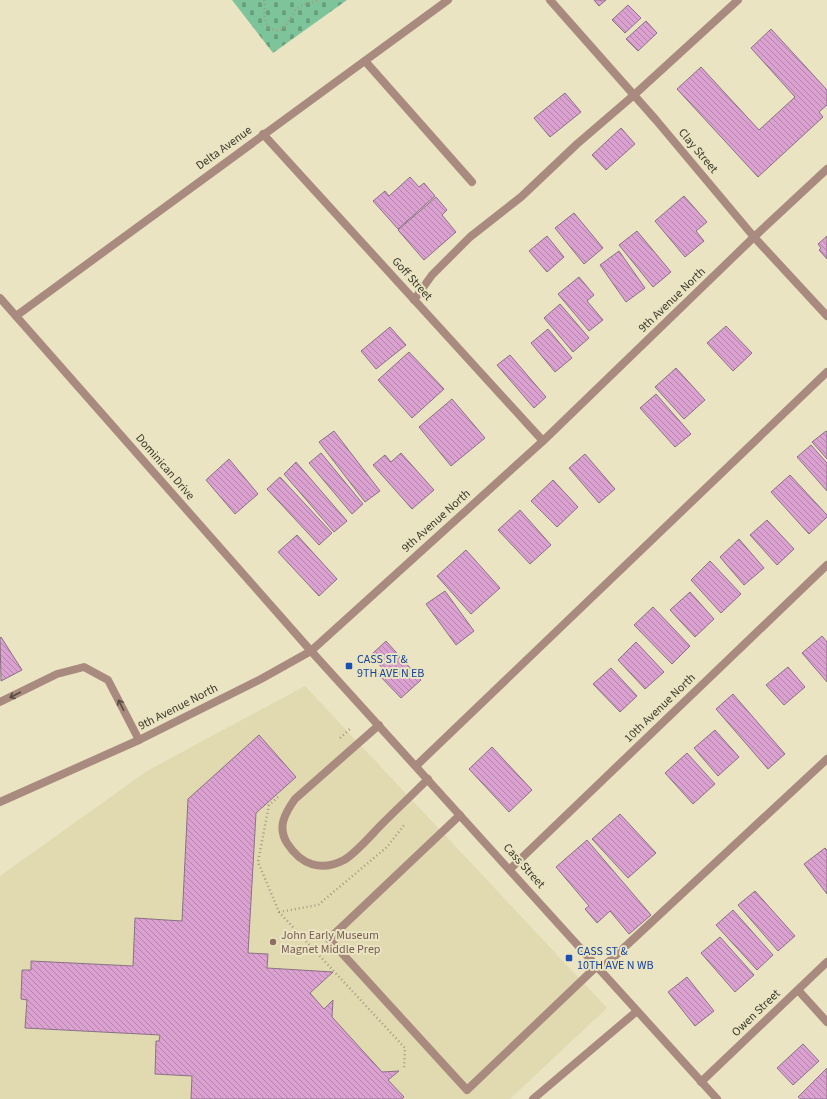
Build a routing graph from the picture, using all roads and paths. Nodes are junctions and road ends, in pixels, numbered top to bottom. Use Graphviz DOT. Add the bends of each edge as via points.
graph roads {
  1 [pos="264,0"];
  2 [pos="320,0"];
  3 [pos="448,0"];
  4 [pos="550,0"];
  5 [pos="738,0"];
  6 [pos="365,61"];
  7 [pos="634,95"];
  8 [pos="263,134"];
  9 [pos="827,169"];
  10 [pos="472,182"];
  11 [pos="754,237"];
  12 [pos="0,298"];
  13 [pos="414,300"];
  14 [pos="16,316"];
  15 [pos="827,316"];
  16 [pos="827,372"];
  17 [pos="543,441"];
  18 [pos="827,565"];
  19 [pos="311,651"];
  20 [pos="0,702"];
  21 [pos="379,725"];
  22 [pos="350,729"];
  23 [pos="139,740"];
  24 [pos="338,740"];
  25 [pos="827,759"];
  26 [pos="416,766"];
  27 [pos="428,779"];
  28 [pos="281,794"];
  29 [pos="0,802"];
  30 [pos="460,814"];
  31 [pos="510,869"];
  32 [pos="827,962"];
  33 [pos="598,968"];
  34 [pos="798,990"];
  35 [pos="637,1011"];
  36 [pos="827,1022"];
  37 [pos="404,1070"];
  38 [pos="701,1082"];
  39 [pos="533,1099"];
  40 [pos="717,1099"];
  1 -- 2 [label="path" via="266,23 276,30 285,26 299,6"];
  3 -- 6 [label="street, Delta Avenue"];
  4 -- 7 [label="street, Clay Street"];
  5 -- 7 [label="street"];
  6 -- 8 [label="street, Delta Avenue"];
  6 -- 10 [label="street"];
  7 -- 11 [label="street, Clay Street"];
  7 -- 13 [label="street" via="521,197 470,237 432,275"];
  8 -- 13 [label="street, Goff Street"];
  8 -- 14 [label="street, Delta Avenue"];
  9 -- 11 [label="street, 9th Avenue North"];
  11 -- 15 [label="street, Clay Street"];
  11 -- 17 [label="street, 9th Avenue North"];
  12 -- 14 [label="street, Dominican Drive"];
  13 -- 17 [label="street, Goff Street"];
  14 -- 19 [label="street, Dominican Drive"];
  16 -- 26 [label="street"];
  17 -- 19 [label="street, 9th Avenue North"];
  18 -- 31 [label="street, 10th Avenue North"];
  19 -- 21 [label="street, Cass Street"];
  19 -- 23 [label="street, 9th Avenue North"];
  23 -- 20 [label="street, one-way" via="108,680 84,667 56,674"];
  21 -- 26 [label="street, Cass Street"];
  21 -- 27 [label="street" via="295,799 285,813 282,825 285,839 294,853 306,863 322,866 345,859"];
  22 -- 24 [label="path"];
  23 -- 29 [label="street, 9th Avenue North"];
  25 -- 33 [label="street"];
  26 -- 27 [label="street, Cass Street"];
  27 -- 30 [label="street, Cass Street"];
  28 -- 37 [label="path" via="269,805 258,862 279,912 405,1048"];
  30 -- 31 [label="street, Cass Street"];
  30 -- 33 [label="street" via="329,939 467,1090"];
  31 -- 33 [label="street, Cass Street"];
  32 -- 34 [label="street, Owen Street"];
  33 -- 35 [label="street, Cass Street"];
  34 -- 36 [label="street"];
  34 -- 38 [label="street, Owen Street"];
  35 -- 38 [label="street, Cass Street"];
  35 -- 39 [label="street"];
  38 -- 40 [label="street, Cass Street"];
}
